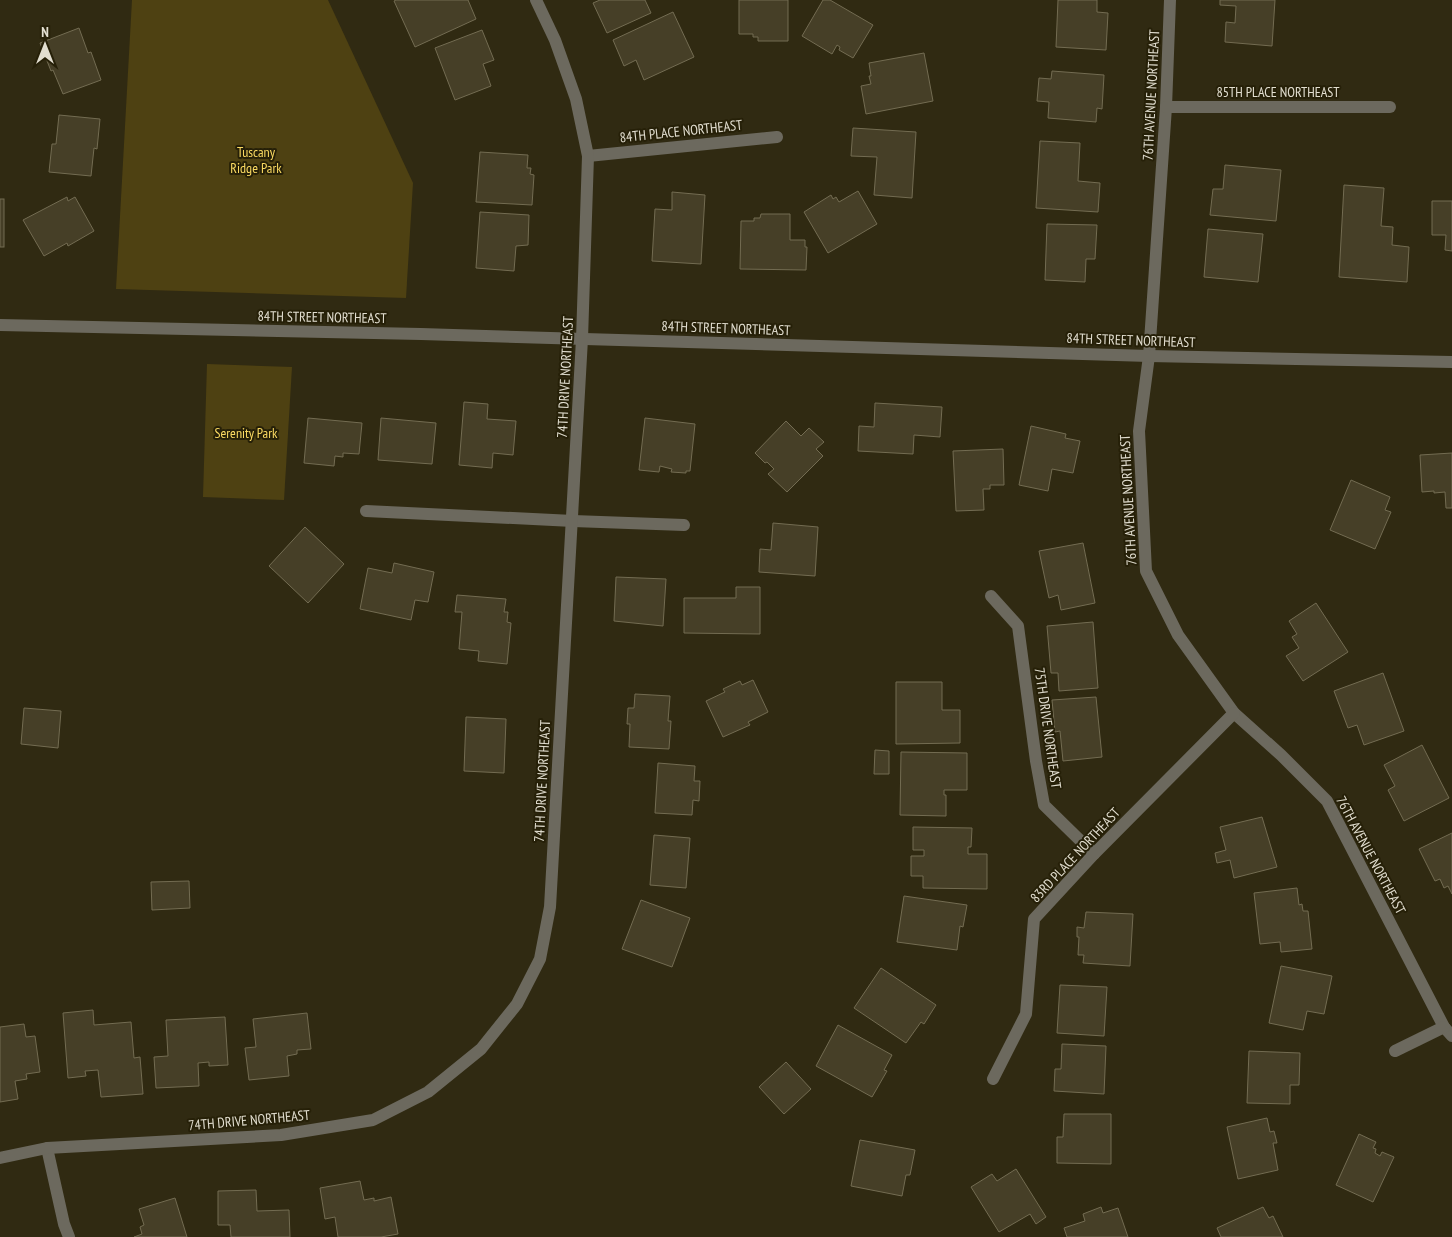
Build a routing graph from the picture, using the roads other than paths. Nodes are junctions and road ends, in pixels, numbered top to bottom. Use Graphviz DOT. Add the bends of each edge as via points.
graph roads {
  1 [pos="536,0"];
  2 [pos="1170,0"];
  3 [pos="1166,107"];
  4 [pos="1390,107"];
  5 [pos="777,137"];
  6 [pos="588,156"];
  7 [pos="0,325"];
  8 [pos="582,339"];
  9 [pos="1149,356"];
  10 [pos="1452,362"];
  11 [pos="366,511"];
  12 [pos="573,521"];
  13 [pos="684,525"];
  14 [pos="991,596"];
  15 [pos="1234,713"];
  16 [pos="1094,854"];
  17 [pos="1448,1032"];
  18 [pos="1395,1051"];
  19 [pos="993,1078"];
  20 [pos="47,1148"];
  21 [pos="0,1158"];
  22 [pos="69,1237"];
  1 -- 6 [label="street, 74TH DRIVE NORTHEAST" via="555,40 576,99"];
  2 -- 3 [label="street, 76TH AVENUE NORTHEAST"];
  3 -- 4 [label="street, 85TH PLACE NORTHEAST"];
  3 -- 9 [label="street, 76TH AVENUE NORTHEAST"];
  5 -- 6 [label="street, 84TH PLACE NORTHEAST"];
  6 -- 8 [label="street, 74TH DRIVE NORTHEAST"];
  7 -- 8 [label="street, 84TH STREET NORTHEAST"];
  8 -- 9 [label="street, 84TH STREET NORTHEAST"];
  8 -- 12 [label="street, 74TH DRIVE NORTHEAST"];
  9 -- 10 [label="street, 84TH STREET NORTHEAST"];
  9 -- 15 [label="street, 76TH AVENUE NORTHEAST" via="1139,431 1146,571 1178,635"];
  11 -- 12 [label="street"];
  12 -- 13 [label="street"];
  12 -- 20 [label="street, 74TH DRIVE NORTHEAST" via="550,907 540,959 517,1004 481,1049 428,1092 373,1120 281,1135"];
  14 -- 16 [label="street, 75TH DRIVE NORTHEAST" via="1018,626 1044,805"];
  15 -- 16 [label="street, 83RD PLACE NORTHEAST"];
  15 -- 17 [label="street, 76TH AVENUE NORTHEAST" via="1327,801"];
  16 -- 19 [label="street, 83RD PLACE NORTHEAST" via="1034,919 1026,1014"];
  17 -- 18 [label="street, 76TH AVENUE NORTHEAST"];
  20 -- 21 [label="street, 74TH DRIVE NORTHEAST"];
  20 -- 22 [label="street"];
}
